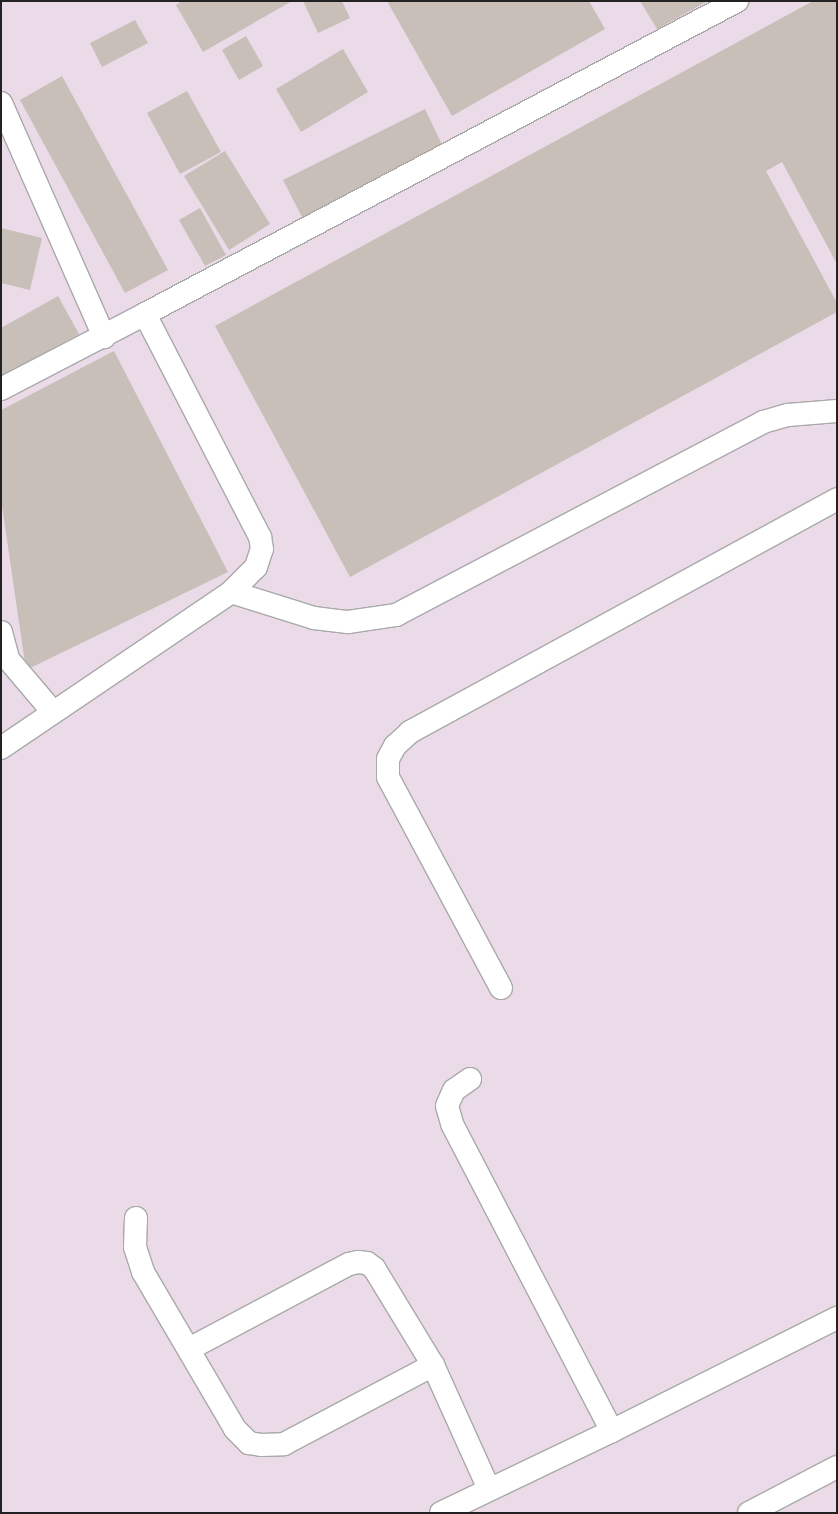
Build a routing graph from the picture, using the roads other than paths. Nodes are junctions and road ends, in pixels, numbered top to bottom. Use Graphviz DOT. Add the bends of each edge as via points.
graph roads {
  1 [pos="738,1"];
  2 [pos="1,102"];
  3 [pos="146,314"];
  4 [pos="104,337"];
  5 [pos="1,389"];
  6 [pos="837,411"];
  7 [pos="837,499"];
  8 [pos="231,592"];
  9 [pos="1,632"];
  10 [pos="53,712"];
  11 [pos="1,748"];
  12 [pos="501,988"];
  13 [pos="470,1079"];
  14 [pos="136,1218"];
  15 [pos="837,1318"];
  16 [pos="189,1349"];
  17 [pos="433,1365"];
  18 [pos="612,1431"];
  19 [pos="837,1467"];
  20 [pos="489,1489"];
  21 [pos="441,1513"];
  22 [pos="749,1513"];
  1 -- 3 [label="lane"];
  2 -- 4 [label="lane"];
  3 -- 4 [label="lane"];
  3 -- 8 [label="lane" via="260,537 262,549 256,568"];
  4 -- 5 [label="lane"];
  6 -- 8 [label="lane" via="788,415 763,422 396,615 348,622 314,618"];
  7 -- 12 [label="lane" via="410,732 395,746 388,759 388,776"];
  8 -- 10 [label="lane"];
  9 -- 10 [label="lane" via="8,659"];
  10 -- 11 [label="lane"];
  13 -- 18 [label="lane" via="454,1090 447,1106 452,1124"];
  14 -- 16 [label="lane" via="135,1247 139,1265"];
  15 -- 18 [label="lane"];
  16 -- 17 [label="lane" via="241,1436 249,1443 261,1446 284,1444"];
  16 -- 17 [label="lane" via="349,1264 358,1262 367,1263 374,1268"];
  17 -- 20 [label="lane"];
  18 -- 20 [label="lane"];
  19 -- 22 [label="lane"];
  20 -- 21 [label="lane"];
}
